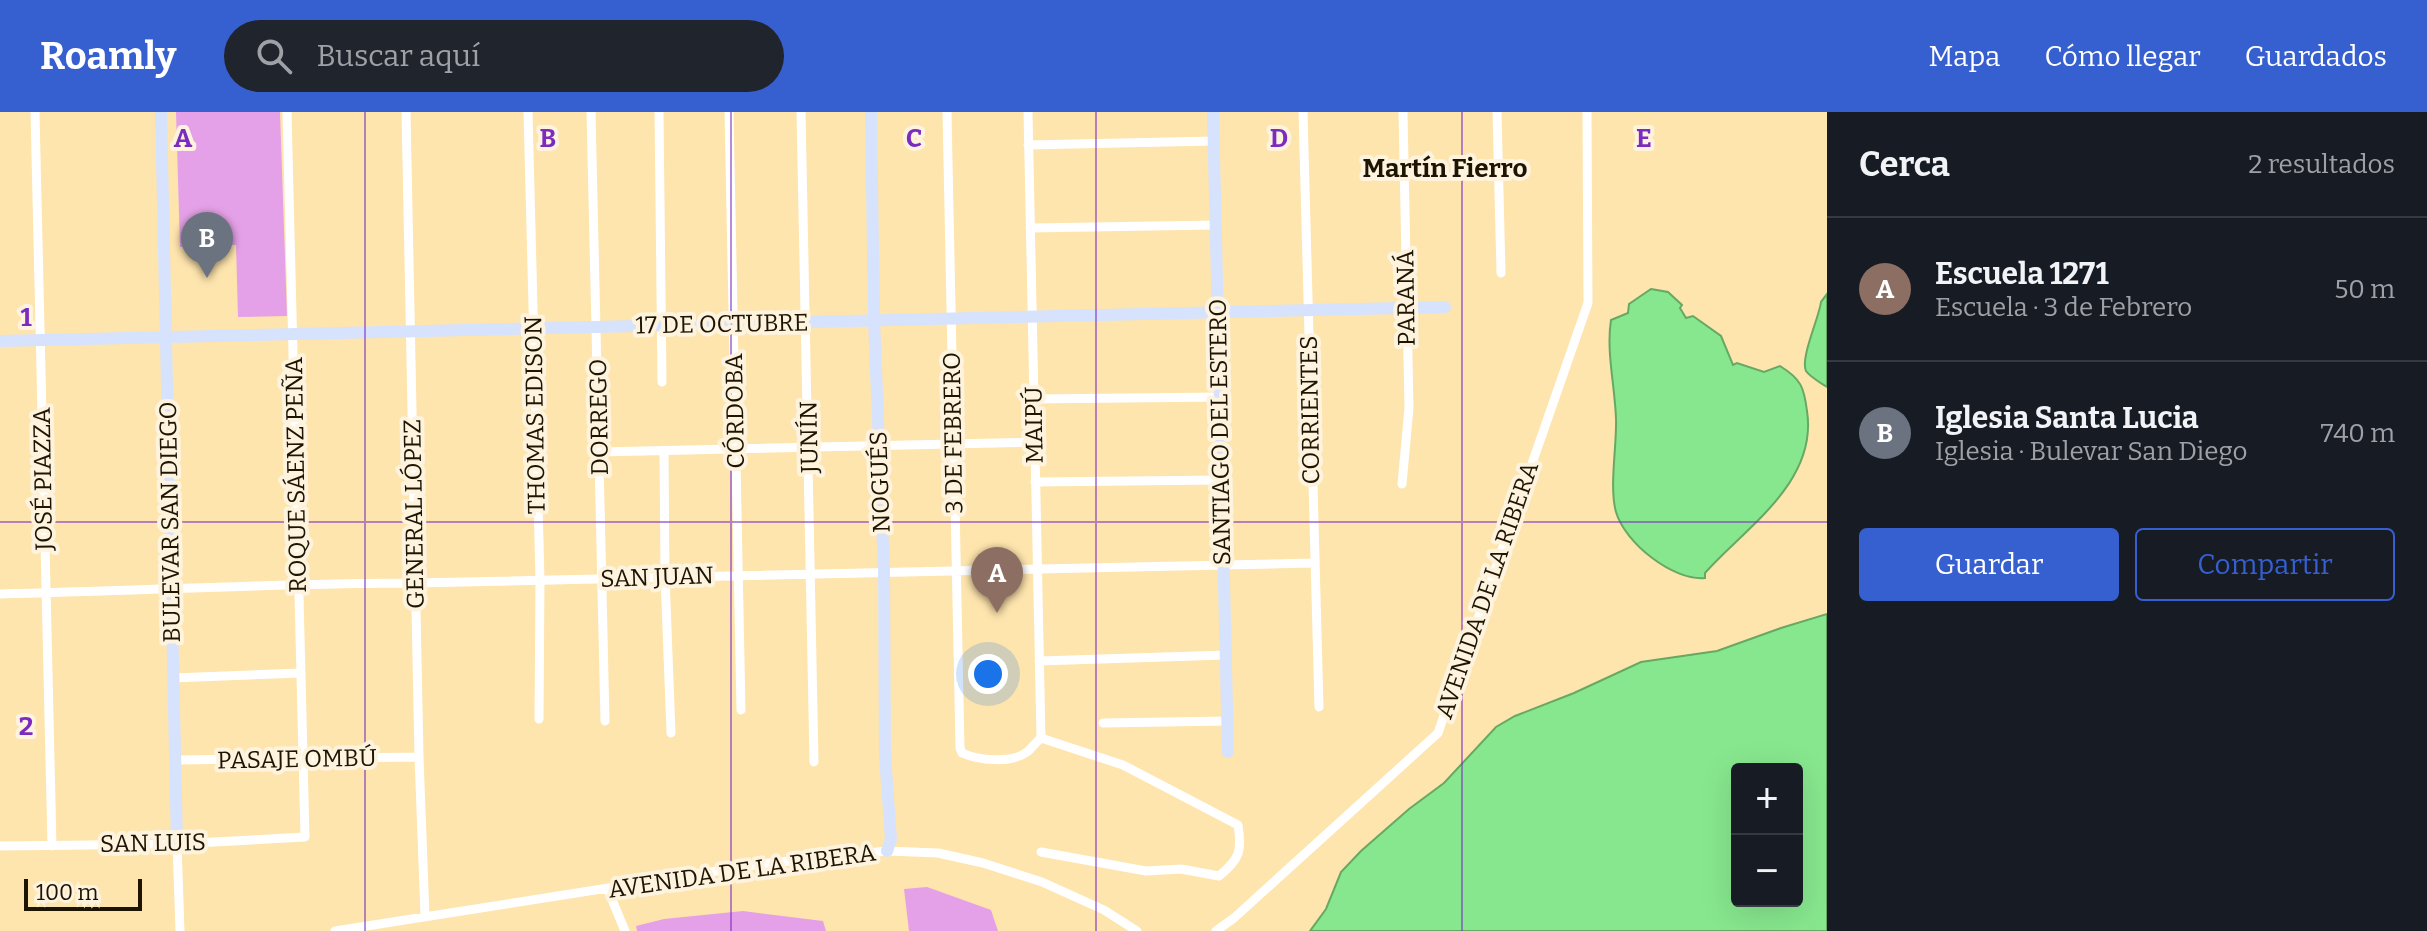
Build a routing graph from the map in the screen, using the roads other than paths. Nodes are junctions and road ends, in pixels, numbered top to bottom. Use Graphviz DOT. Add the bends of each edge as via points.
graph roads {
  1 [pos="35,112"];
  2 [pos="161,112"];
  3 [pos="287,112"];
  4 [pos="406,112"];
  5 [pos="528,112"];
  6 [pos="591,112"];
  7 [pos="659,112"];
  8 [pos="729,112"];
  9 [pos="801,112"];
  10 [pos="871,112"];
  11 [pos="947,112"];
  12 [pos="1028,112"];
  13 [pos="1213,112"];
  14 [pos="1303,112"];
  15 [pos="1403,112"];
  16 [pos="1497,112"];
  17 [pos="1587,112"];
  18 [pos="1214,141"];
  19 [pos="1028,145"];
  20 [pos="1216,225"];
  21 [pos="1030,228"];
  22 [pos="1501,273"];
  23 [pos="1445,307"];
  24 [pos="1406,309"];
  25 [pos="1308,310"];
  26 [pos="1217,311"];
  27 [pos="1032,316"];
  28 [pos="951,318"];
  29 [pos="874,320"];
  30 [pos="806,322"];
  31 [pos="733,323"];
  32 [pos="661,325"];
  33 [pos="597,327"];
  34 [pos="533,328"];
  35 [pos="410,331"];
  36 [pos="293,334"];
  37 [pos="166,337"];
  38 [pos="40,340"];
  39 [pos="0,341"];
  40 [pos="662,382"];
  41 [pos="1220,397"];
  42 [pos="1034,399"];
  43 [pos="1035,442"];
  44 [pos="954,444"];
  45 [pos="878,446"];
  46 [pos="809,447"];
  47 [pos="736,449"];
  48 [pos="664,451"];
  49 [pos="600,452"];
  50 [pos="1221,480"];
  51 [pos="1035,482"];
  52 [pos="1402,484"];
  53 [pos="1313,563"];
  54 [pos="1224,565"];
  55 [pos="1037,568"];
  56 [pos="956,570"];
  57 [pos="884,571"];
  58 [pos="812,573"];
  59 [pos="738,574"];
  60 [pos="665,576"];
  61 [pos="603,578"];
  62 [pos="540,580"];
  63 [pos="299,583"];
  64 [pos="415,583"];
  65 [pos="171,590"];
  66 [pos="46,593"];
  67 [pos="0,594"];
  68 [pos="1226,655"];
  69 [pos="1039,661"];
  70 [pos="301,673"];
  71 [pos="173,678"];
  72 [pos="1319,707"];
  73 [pos="741,710"];
  74 [pos="539,719"];
  75 [pos="605,721"];
  76 [pos="1227,721"];
  77 [pos="1103,723"];
  78 [pos="671,733"];
  79 [pos="1041,738"];
  80 [pos="1228,752"];
  81 [pos="419,757"];
  82 [pos="303,759"];
  83 [pos="175,760"];
  84 [pos="814,762"];
  85 [pos="305,837"];
  86 [pos="177,844"];
  87 [pos="0,846"];
  88 [pos="52,846"];
  89 [pos="887,851"];
  90 [pos="1041,852"];
  91 [pos="608,890"];
  92 [pos="425,916"];
  93 [pos="180,931"];
  94 [pos="335,931"];
  95 [pos="625,931"];
  96 [pos="1137,931"];
  97 [pos="1216,931"];
  1 -- 38 [label="street, JOSÉ PIAZZA"];
  2 -- 37 [label="street, BULEVAR SAN DIEGO"];
  3 -- 36 [label="street, ROQUE SÁENZ PEÑA"];
  4 -- 35 [label="street, GENERAL LÓPEZ"];
  5 -- 34 [label="street, THOMAS EDISON"];
  6 -- 33 [label="street, DORREGO"];
  7 -- 32 [label="street"];
  8 -- 31 [label="street, CÓRDOBA"];
  9 -- 30 [label="street, JUNÍN"];
  10 -- 29 [label="street, NOGUÉS"];
  11 -- 28 [label="street, 3 DE FEBRERO"];
  12 -- 19 [label="street, MAIPÚ"];
  13 -- 18 [label="street, SANTIAGO DEL ESTERO"];
  14 -- 25 [label="street, CORRIENTES"];
  15 -- 24 [label="street, PARANÁ"];
  16 -- 22 [label="street"];
  17 -- 97 [label="street, AVENIDA DE LA RIBERA" via="1588,303 1438,733"];
  18 -- 19 [label="street"];
  18 -- 20 [label="street, SANTIAGO DEL ESTERO"];
  19 -- 21 [label="street, MAIPÚ"];
  20 -- 21 [label="street"];
  20 -- 26 [label="street, SANTIAGO DEL ESTERO"];
  21 -- 27 [label="street, MAIPÚ"];
  23 -- 24 [label="street, 17 DE OCTUBRE"];
  24 -- 25 [label="street, 17 DE OCTUBRE"];
  24 -- 52 [label="street, PARANÁ" via="1409,408"];
  25 -- 26 [label="street, 17 DE OCTUBRE"];
  25 -- 53 [label="street, CORRIENTES"];
  26 -- 27 [label="street, 17 DE OCTUBRE"];
  26 -- 41 [label="street, SANTIAGO DEL ESTERO"];
  27 -- 28 [label="street, 17 DE OCTUBRE"];
  27 -- 42 [label="street, MAIPÚ"];
  28 -- 29 [label="street, 17 DE OCTUBRE"];
  28 -- 44 [label="street, 3 DE FEBRERO"];
  29 -- 30 [label="street, 17 DE OCTUBRE"];
  29 -- 45 [label="street, NOGUÉS"];
  30 -- 31 [label="street, 17 DE OCTUBRE"];
  30 -- 46 [label="street, JUNÍN"];
  31 -- 32 [label="street, 17 DE OCTUBRE"];
  31 -- 47 [label="street, CÓRDOBA"];
  32 -- 33 [label="street, 17 DE OCTUBRE"];
  32 -- 40 [label="street"];
  33 -- 34 [label="street, 17 DE OCTUBRE"];
  33 -- 49 [label="street, DORREGO"];
  34 -- 35 [label="street, 17 DE OCTUBRE"];
  34 -- 62 [label="street, THOMAS EDISON"];
  35 -- 36 [label="street, 17 DE OCTUBRE"];
  35 -- 64 [label="street, GENERAL LÓPEZ"];
  36 -- 37 [label="street, 17 DE OCTUBRE"];
  36 -- 63 [label="street, ROQUE SÁENZ PEÑA"];
  37 -- 38 [label="street, 17 DE OCTUBRE"];
  37 -- 65 [label="street, BULEVAR SAN DIEGO"];
  38 -- 39 [label="street, 17 DE OCTUBRE"];
  38 -- 66 [label="street, JOSÉ PIAZZA"];
  41 -- 42 [label="street"];
  41 -- 50 [label="street, SANTIAGO DEL ESTERO"];
  42 -- 43 [label="street, MAIPÚ"];
  43 -- 44 [label="street"];
  43 -- 51 [label="street, MAIPÚ"];
  44 -- 45 [label="street"];
  44 -- 56 [label="street, 3 DE FEBRERO"];
  45 -- 46 [label="street"];
  45 -- 57 [label="street, NOGUÉS"];
  46 -- 47 [label="street"];
  46 -- 58 [label="street, JUNÍN"];
  47 -- 48 [label="street"];
  47 -- 59 [label="street, CÓRDOBA"];
  48 -- 49 [label="street"];
  48 -- 60 [label="street"];
  49 -- 61 [label="street, DORREGO"];
  50 -- 51 [label="street"];
  50 -- 54 [label="street, SANTIAGO DEL ESTERO"];
  51 -- 55 [label="street, MAIPÚ"];
  53 -- 54 [label="street, SAN JUAN"];
  53 -- 72 [label="street, CORRIENTES"];
  54 -- 55 [label="street, SAN JUAN"];
  54 -- 68 [label="street, SANTIAGO DEL ESTERO"];
  55 -- 56 [label="street, SAN JUAN"];
  55 -- 69 [label="street, MAIPÚ"];
  56 -- 57 [label="street, SAN JUAN"];
  56 -- 79 [label="street, 3 DE FEBRERO" via="962,753 981,759 1017,756"];
  57 -- 58 [label="street, SAN JUAN"];
  57 -- 89 [label="street, NOGUÉS" via="891,839"];
  58 -- 59 [label="street, SAN JUAN"];
  58 -- 84 [label="street, JUNÍN"];
  59 -- 60 [label="street, SAN JUAN"];
  59 -- 73 [label="street, CÓRDOBA"];
  60 -- 61 [label="street, SAN JUAN"];
  60 -- 78 [label="street"];
  61 -- 62 [label="street, SAN JUAN"];
  61 -- 75 [label="street, DORREGO"];
  62 -- 64 [label="street, SAN JUAN"];
  62 -- 74 [label="street, THOMAS EDISON"];
  63 -- 64 [label="street, SAN JUAN"];
  63 -- 65 [label="street, SAN JUAN"];
  63 -- 70 [label="street, ROQUE SÁENZ PEÑA"];
  64 -- 81 [label="street, GENERAL LÓPEZ"];
  65 -- 66 [label="street, SAN JUAN"];
  65 -- 71 [label="street, BULEVAR SAN DIEGO"];
  66 -- 67 [label="street, SAN JUAN"];
  66 -- 88 [label="street, JOSÉ PIAZZA"];
  68 -- 69 [label="street"];
  68 -- 76 [label="street, SANTIAGO DEL ESTERO"];
  69 -- 79 [label="street, MAIPÚ"];
  70 -- 71 [label="street"];
  70 -- 82 [label="street, ROQUE SÁENZ PEÑA"];
  71 -- 83 [label="street, BULEVAR SAN DIEGO"];
  76 -- 77 [label="street"];
  76 -- 80 [label="street, SANTIAGO DEL ESTERO"];
  79 -- 90 [label="street" via="1123,765 1238,825 1241,844 1235,863 1219,876 1181,869 1146,871"];
  81 -- 82 [label="street, PASAJE OMBÚ"];
  81 -- 92 [label="street, GENERAL LÓPEZ"];
  82 -- 83 [label="street, PASAJE OMBÚ"];
  82 -- 85 [label="street, ROQUE SÁENZ PEÑA"];
  83 -- 86 [label="street, BULEVAR SAN DIEGO"];
  85 -- 86 [label="street, SAN LUIS"];
  86 -- 88 [label="street, SAN LUIS"];
  86 -- 93 [label="street, BULEVAR SAN DIEGO"];
  87 -- 88 [label="street, SAN LUIS"];
  89 -- 91 [label="street, AVENIDA DE LA RIBERA" via="761,864"];
  89 -- 96 [label="street, AVENIDA DE LA RIBERA" via="938,853 983,863 1042,882"];
  91 -- 92 [label="street, AVENIDA DE LA RIBERA"];
  91 -- 95 [label="street"];
  92 -- 94 [label="street, AVENIDA DE LA RIBERA"];
}
